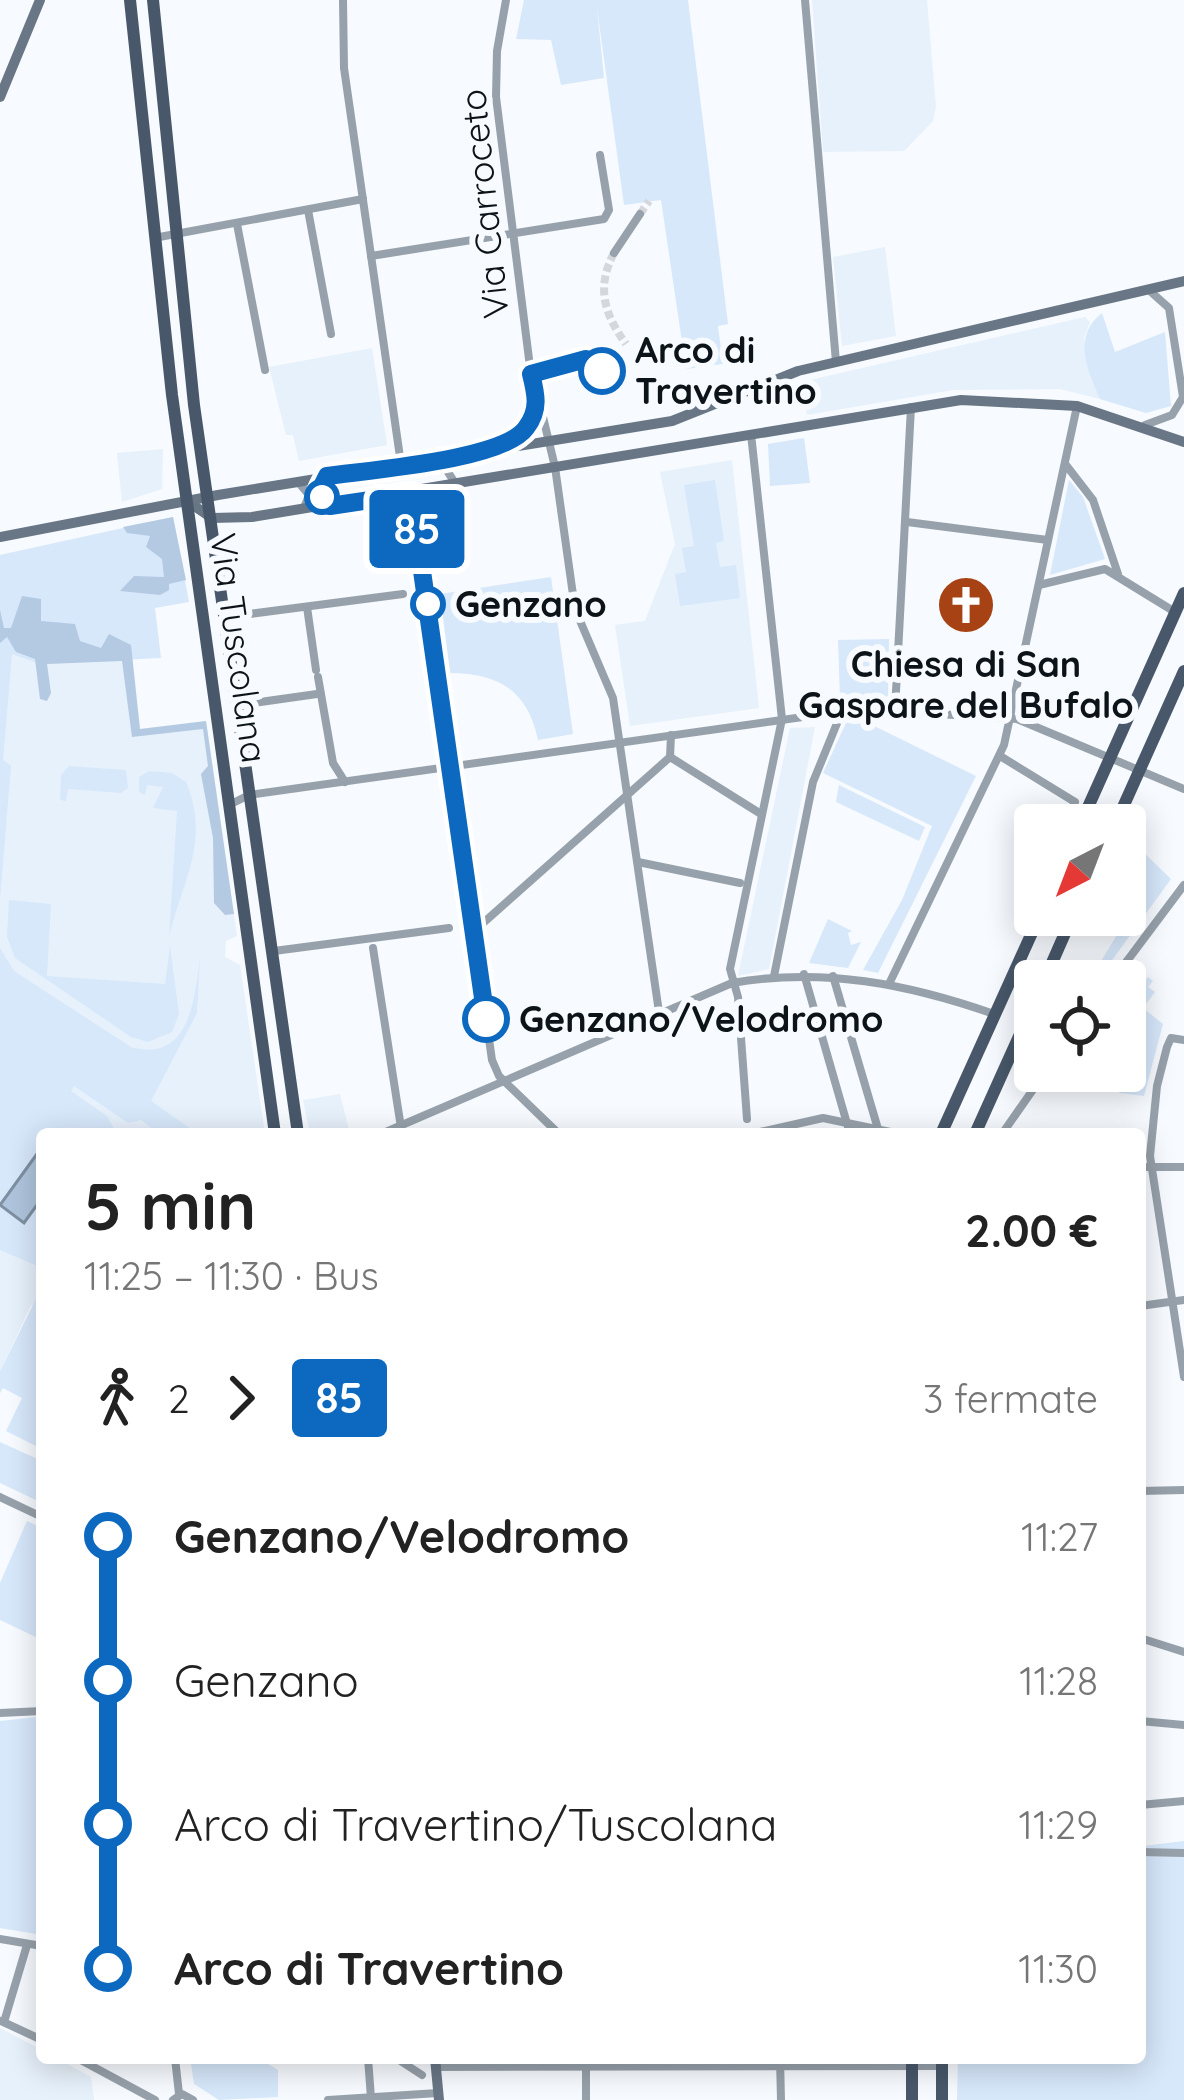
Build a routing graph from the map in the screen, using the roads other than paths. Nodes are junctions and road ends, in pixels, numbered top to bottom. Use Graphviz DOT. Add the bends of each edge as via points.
graph roads {
  1 [pos="40,0"];
  2 [pos="130,0"];
  3 [pos="153,0"];
  4 [pos="344,0"];
  5 [pos="506,0"];
  6 [pos="805,0"];
  7 [pos="158,62"];
  8 [pos="137,64"];
  9 [pos="0,97"];
  10 [pos="600,155"];
  11 [pos="363,199"];
  12 [pos="308,210"];
  13 [pos="640,214"];
  14 [pos="237,224"];
  15 [pos="514,234"];
  16 [pos="176,236"];
  17 [pos="154,238"];
  18 [pos="614,253"];
  19 [pos="371,256"];
  20 [pos="1184,280"];
  21 [pos="1150,291"];
  22 [pos="331,334"];
  23 [pos="836,362"];
  24 [pos="265,370"];
  25 [pos="537,401"];
  26 [pos="911,406"];
  27 [pos="1077,406"];
  28 [pos="1145,424"];
  29 [pos="751,434"];
  30 [pos="547,442"];
  31 [pos="1184,442"];
  32 [pos="503,447"];
  33 [pos="453,455"];
  34 [pos="401,464"];
  35 [pos="1065,464"];
  36 [pos="555,467"];
  37 [pos="327,476"];
  38 [pos="298,482"];
  39 [pos="458,485"];
  40 [pos="411,494"];
  41 [pos="208,496"];
  42 [pos="187,501"];
  43 [pos="330,506"];
  44 [pos="303,509"];
  45 [pos="212,518"];
  46 [pos="906,522"];
  47 [pos="215,535"];
  48 [pos="0,537"];
  49 [pos="193,538"];
  50 [pos="1048,540"];
  51 [pos="1118,574"];
  52 [pos="1038,586"];
  53 [pos="1184,592"];
  54 [pos="403,594"];
  55 [pos="307,607"];
  56 [pos="1175,612"];
  57 [pos="226,617"];
  58 [pos="1184,671"];
  59 [pos="316,694"];
  60 [pos="239,705"];
  61 [pos="843,710"];
  62 [pos="896,710"];
  63 [pos="782,718"];
  64 [pos="1012,718"];
  65 [pos="671,735"];
  66 [pos="620,743"];
  67 [pos="1000,756"];
  68 [pos="1111,756"];
  69 [pos="670,757"];
  70 [pos="449,767"];
  71 [pos="1140,769"];
  72 [pos="345,782"];
  73 [pos="1184,788"];
  74 [pos="252,795"];
  75 [pos="628,798"];
  76 [pos="1075,802"];
  77 [pos="231,804"];
  78 [pos="1089,804"];
  79 [pos="1124,804"];
  80 [pos="761,814"];
  81 [pos="638,862"];
  82 [pos="740,884"];
  83 [pos="1184,885"];
  84 [pos="449,928"];
  85 [pos="473,932"];
  86 [pos="1030,936"];
  87 [pos="273,948"];
  88 [pos="373,948"];
  89 [pos="250,954"];
  90 [pos="1127,960"];
  91 [pos="804,974"];
  92 [pos="774,976"];
  93 [pos="833,976"];
  94 [pos="733,983"];
  95 [pos="889,984"];
  96 [pos="659,1012"];
  97 [pos="994,1014"];
  98 [pos="1184,1040"];
  99 [pos="1014,1048"];
  100 [pos="503,1082"];
  101 [pos="1031,1092"];
  102 [pos="747,1119"];
  103 [pos="847,1120"];
  104 [pos="274,1128"];
  105 [pos="297,1128"];
  106 [pos="400,1128"];
  107 [pos="406,1128"];
  108 [pos="553,1128"];
  109 [pos="772,1128"];
  110 [pos="849,1128"];
  111 [pos="875,1128"];
  112 [pos="878,1128"];
  113 [pos="944,1128"];
  114 [pos="978,1128"];
  115 [pos="1006,1128"];
  116 [pos="1146,1167"];
  117 [pos="1151,1167"];
  118 [pos="1184,1167"];
  119 [pos="1179,1301"];
  120 [pos="1146,1305"];
  121 [pos="1184,1377"];
  122 [pos="1184,1490"];
  123 [pos="1146,1491"];
  124 [pos="0,1497"];
  125 [pos="36,1513"];
  126 [pos="1146,1640"];
  127 [pos="1184,1652"];
  128 [pos="36,1711"];
  129 [pos="0,1713"];
  130 [pos="1146,1722"];
  131 [pos="1184,1725"];
  132 [pos="1184,1801"];
  133 [pos="1146,1804"];
  134 [pos="1146,1852"];
  135 [pos="1184,1853"];
  136 [pos="0,1939"];
  137 [pos="27,1945"];
  138 [pos="36,1946"];
  139 [pos="2,2021"];
  140 [pos="36,2037"];
  141 [pos="88,2064"];
  142 [pos="175,2064"];
  143 [pos="368,2064"];
  144 [pos="405,2064"];
  145 [pos="436,2064"];
  146 [pos="586,2064"];
  147 [pos="780,2064"];
  148 [pos="912,2064"];
  149 [pos="942,2064"];
  150 [pos="422,2075"];
  151 [pos="439,2096"];
  152 [pos="176,2097"];
  153 [pos="371,2098"];
  154 [pos="154,2100"];
  155 [pos="193,2100"];
  156 [pos="328,2100"];
  157 [pos="586,2100"];
  158 [pos="781,2100"];
  159 [pos="913,2100"];
  160 [pos="942,2100"];
  1 -- 9 [label="main road"];
  2 -- 8 [label="main road, Via Tuscolana"];
  3 -- 7 [label="main road, Via Tuscolana"];
  4 -- 11 [label="street" via="342,53"];
  5 -- 15 [label="street, Via Carroceto" via="496,97"];
  6 -- 23 [label="street"];
  7 -- 8 [label="street"];
  7 -- 16 [label="main road, Via Tuscolana"];
  8 -- 17 [label="main road, Via Tuscolana"];
  10 -- 15 [label="street" via="607,217"];
  11 -- 12 [label="street"];
  11 -- 19 [label="street"];
  12 -- 14 [label="street"];
  12 -- 22 [label="street"];
  13 -- 18 [label="street"];
  14 -- 16 [label="street"];
  14 -- 24 [label="street"];
  15 -- 19 [label="street"];
  15 -- 25 [label="street, Via Carroceto"];
  16 -- 17 [label="street"];
  16 -- 41 [label="main road, Via Tuscolana"];
  17 -- 42 [label="main road, Via Tuscolana"];
  19 -- 34 [label="street"];
  20 -- 21 [label="main road"];
  21 -- 23 [label="main road"];
  21 -- 28 [label="street" via="1169,308 1184,397 1174,413"];
  23 -- 30 [label="main road" via="672,421"];
  25 -- 30 [label="street, Via Carroceto"];
  25 -- 32 [label="street" via="526,429"];
  26 -- 27 [label="main road" via="975,399"];
  26 -- 29 [label="main road"];
  26 -- 46 [label="street"];
  27 -- 28 [label="main road"];
  27 -- 35 [label="street"];
  28 -- 31 [label="main road"];
  29 -- 36 [label="main road"];
  29 -- 63 [label="street"];
  30 -- 32 [label="main road"];
  30 -- 36 [label="street, Via Carroceto"];
  32 -- 33 [label="main road"];
  33 -- 34 [label="main road"];
  33 -- 39 [label="street" via="446,469"];
  34 -- 37 [label="main road"];
  35 -- 50 [label="street"];
  35 -- 51 [label="street" via="1094,500"];
  36 -- 39 [label="main road"];
  36 -- 66 [label="street, Via Carroceto" via="576,614 609,682"];
  37 -- 38 [label="main road"];
  37 -- 43 [label="street" via="321,494"];
  38 -- 41 [label="main road"];
  38 -- 44 [label="street" via="309,495"];
  39 -- 40 [label="main road"];
  40 -- 43 [label="main road"];
  40 -- 70 [label="street"];
  41 -- 42 [label="main road"];
  41 -- 45 [label="main road, Via Tuscolana"];
  42 -- 45 [label="main road, Via Tuscolana"];
  42 -- 48 [label="main road"];
  42 -- 49 [label="main road, Via Tuscolana"];
  43 -- 44 [label="main road"];
  44 -- 45 [label="main road"];
  45 -- 47 [label="main road, Via Tuscolana"];
  46 -- 50 [label="street"];
  46 -- 62 [label="street"];
  47 -- 49 [label="street"];
  47 -- 57 [label="main road, Via Tuscolana"];
  49 -- 77 [label="main road, Via Tuscolana"];
  50 -- 52 [label="street"];
  51 -- 52 [label="street" via="1092,569"];
  51 -- 56 [label="street"];
  52 -- 64 [label="street"];
  53 -- 56 [label="main road"];
  54 -- 55 [label="street"];
  55 -- 57 [label="street"];
  55 -- 72 [label="street" via="333,763"];
  56 -- 68 [label="main road"];
  57 -- 60 [label="main road, Via Tuscolana"];
  58 -- 71 [label="main road"];
  59 -- 60 [label="street"];
  60 -- 74 [label="main road, Via Tuscolana"];
  61 -- 62 [label="street"];
  61 -- 63 [label="street"];
  61 -- 92 [label="street" via="813,782"];
  62 -- 64 [label="street"];
  63 -- 65 [label="street"];
  63 -- 80 [label="street"];
  64 -- 67 [label="street"];
  64 -- 68 [label="street"];
  65 -- 66 [label="street"];
  65 -- 69 [label="street"];
  66 -- 70 [label="street"];
  66 -- 75 [label="street, Via Carroceto"];
  67 -- 76 [label="street"];
  67 -- 95 [label="street"];
  68 -- 71 [label="street"];
  68 -- 78 [label="main road"];
  69 -- 75 [label="street"];
  69 -- 80 [label="street"];
  70 -- 72 [label="street"];
  70 -- 85 [label="street"];
  71 -- 73 [label="street"];
  71 -- 79 [label="main road"];
  72 -- 74 [label="street"];
  74 -- 77 [label="street, Via Tuscolana"];
  74 -- 87 [label="main road, Via Tuscolana"];
  75 -- 81 [label="street, Via Carroceto"];
  75 -- 85 [label="street"];
  77 -- 89 [label="main road, Via Tuscolana"];
  80 -- 94 [label="street"];
  81 -- 82 [label="street"];
  81 -- 96 [label="street, Via Carroceto"];
  83 -- 90 [label="street"];
  84 -- 87 [label="street"];
  85 -- 100 [label="street" via="492,1060"];
  86 -- 97 [label="main road"];
  87 -- 89 [label="street"];
  87 -- 105 [label="main road, Via Tuscolana"];
  88 -- 106 [label="street"];
  89 -- 104 [label="main road, Via Tuscolana"];
  91 -- 92 [label="street"];
  91 -- 93 [label="street"];
  91 -- 103 [label="street"];
  92 -- 94 [label="street"];
  93 -- 95 [label="street"];
  93 -- 112 [label="street"];
  94 -- 96 [label="street"];
  94 -- 102 [label="street"];
  95 -- 97 [label="street"];
  96 -- 100 [label="street"];
  97 -- 113 [label="main road"];
  98 -- 117 [label="street" via="1171,1038 1156,1086"];
  99 -- 114 [label="main road"];
  100 -- 107 [label="street"];
  100 -- 108 [label="street"];
  101 -- 115 [label="street"];
  103 -- 109 [label="street"];
  103 -- 110 [label="street"];
  103 -- 111 [label="street"];
  116 -- 117 [label="street"];
  117 -- 118 [label="street"];
  117 -- 119 [label="street"];
  119 -- 120 [label="street"];
  119 -- 121 [label="street"];
  122 -- 123 [label="street"];
  124 -- 125 [label="street"];
  126 -- 127 [label="street"];
  128 -- 129 [label="street"];
  130 -- 131 [label="street"];
  132 -- 133 [label="street"];
  134 -- 135 [label="street"];
  136 -- 137 [label="street"];
  137 -- 138 [label="street"];
  137 -- 139 [label="street"];
  139 -- 140 [label="street"];
  141 -- 154 [label="street"];
  142 -- 152 [label="street"];
  143 -- 153 [label="street"];
  144 -- 150 [label="street"];
  145 -- 151 [label="main road"];
  146 -- 157 [label="street"];
  147 -- 158 [label="street"];
  148 -- 159 [label="main road"];
  149 -- 160 [label="main road"];
  151 -- 153 [label="street"];
  152 -- 155 [label="street"];
  153 -- 156 [label="street"];
}
